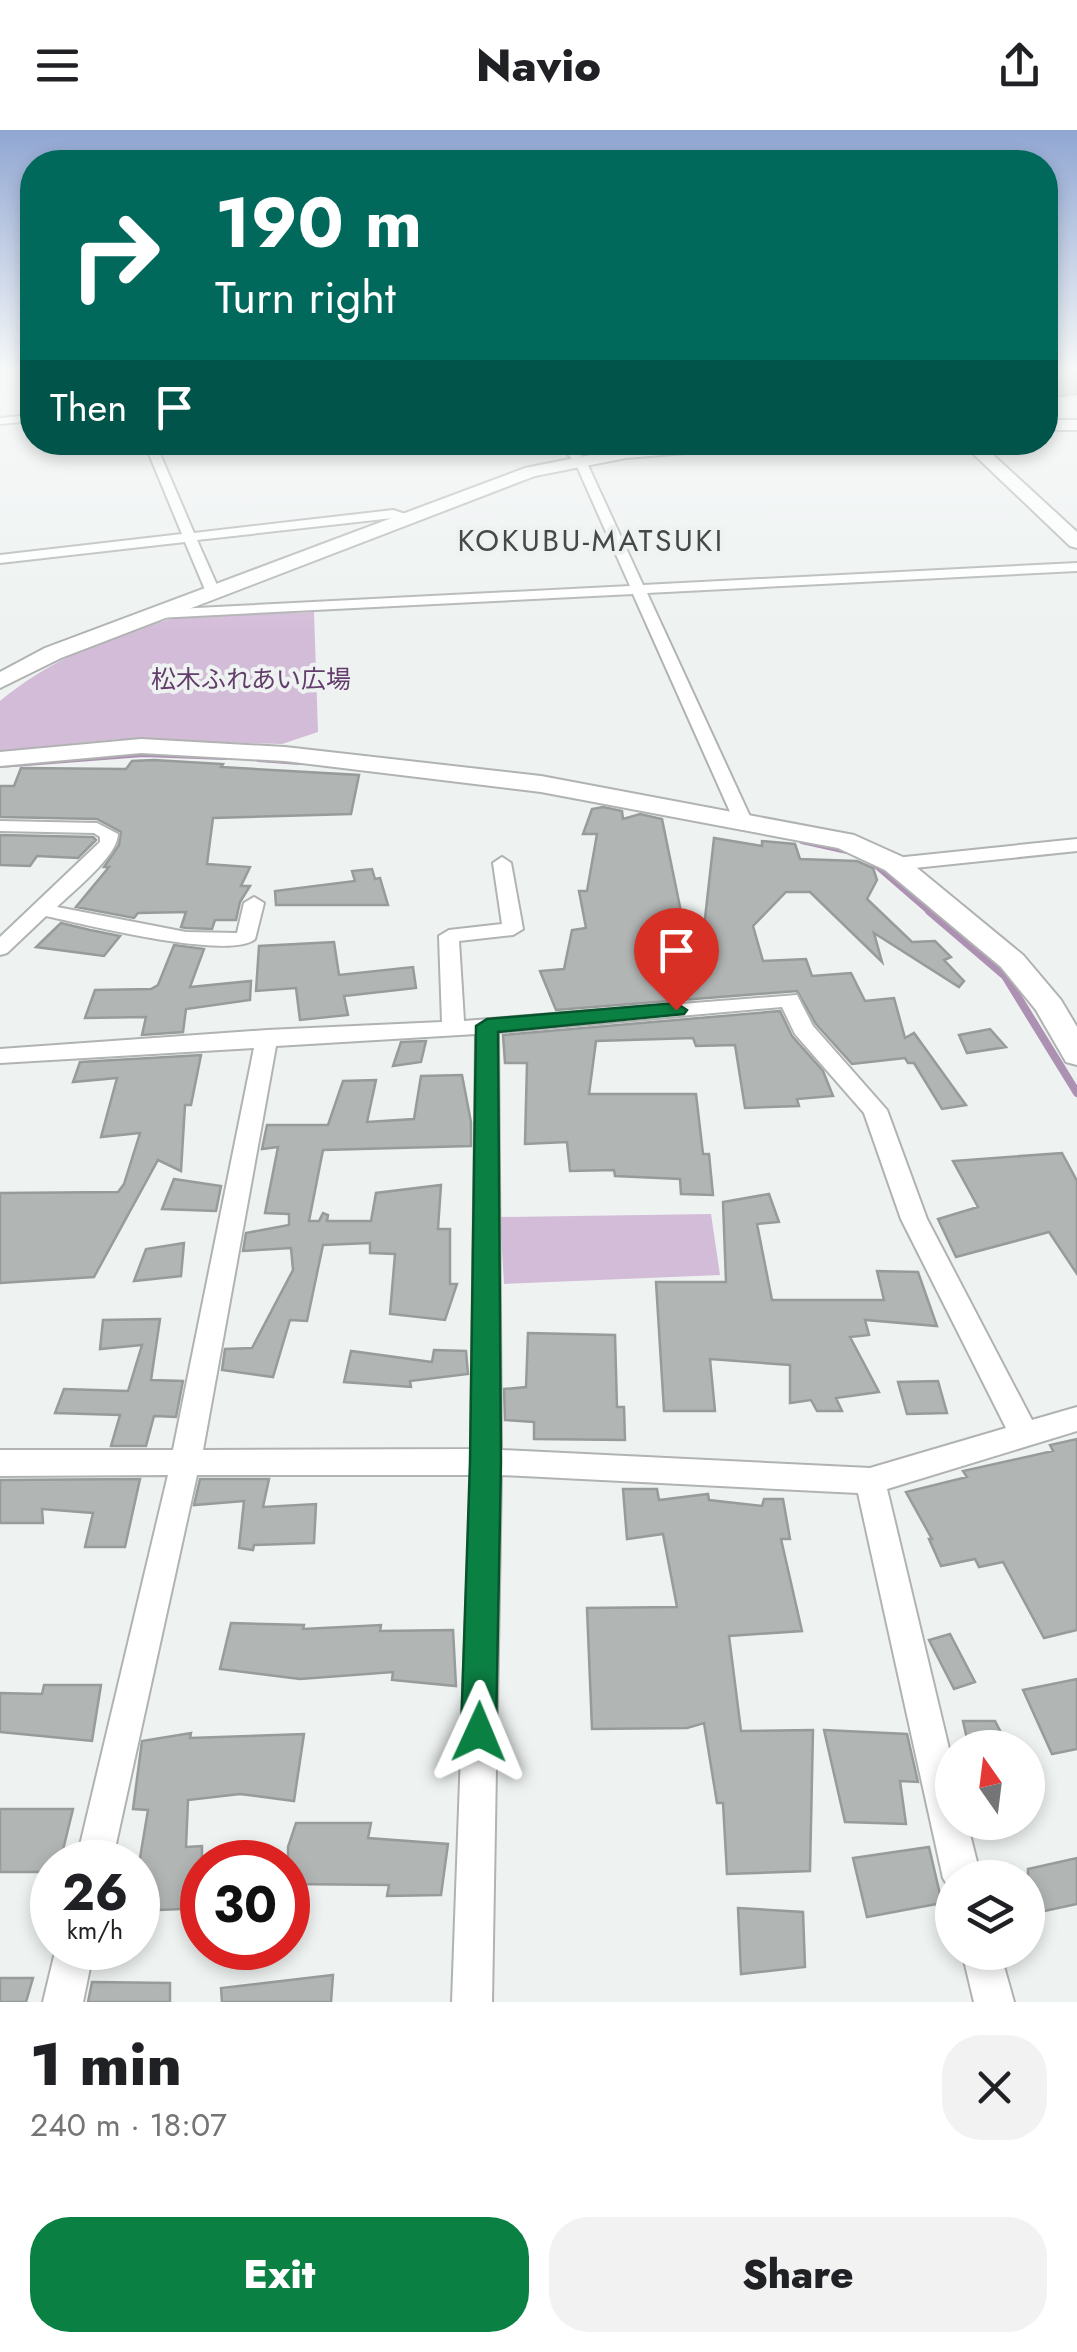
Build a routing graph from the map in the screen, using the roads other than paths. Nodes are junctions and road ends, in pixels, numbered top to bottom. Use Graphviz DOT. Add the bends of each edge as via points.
graph roads {
  1 [pos="155,457"];
  2 [pos="577,457"];
  3 [pos="611,457"];
  4 [pos="986,457"];
  5 [pos="580,461"];
  6 [pos="409,517"];
  7 [pos="189,538"];
  8 [pos="1077,542"];
  9 [pos="0,560"];
  10 [pos="1077,567"];
  11 [pos="639,591"];
  12 [pos="212,592"];
  13 [pos="157,614"];
  14 [pos="0,681"];
  15 [pos="0,760"];
  16 [pos="744,823"];
  17 [pos="0,826"];
  18 [pos="1077,845"];
  19 [pos="502,863"];
  20 [pos="895,864"];
  21 [pos="254,902"];
  22 [pos="38,909"];
  23 [pos="0,948"];
  24 [pos="487,1026"];
  25 [pos="453,1028"];
  26 [pos="267,1037"];
  27 [pos="1077,1055"];
  28 [pos="0,1056"];
  29 [pos="1077,1419"];
  30 [pos="1022,1432"];
  31 [pos="186,1460"];
  32 [pos="486,1462"];
  33 [pos="0,1463"];
  34 [pos="870,1481"];
  35 [pos="99,1840"];
  36 [pos="958,1860"];
  37 [pos="70,1970"];
  38 [pos="986,1970"];
  39 [pos="62,2002"];
  40 [pos="472,2002"];
  41 [pos="994,2002"];
  1 -- 7 [label="street"];
  2 -- 5 [label="street"];
  3 -- 5 [label="street"];
  4 -- 8 [label="street"];
  5 -- 6 [label="street" via="505,480"];
  5 -- 11 [label="street"];
  6 -- 7 [label="street"];
  6 -- 12 [label="street"];
  7 -- 9 [label="street"];
  7 -- 12 [label="street"];
  10 -- 11 [label="street"];
  11 -- 13 [label="street"];
  11 -- 16 [label="street"];
  12 -- 13 [label="street"];
  13 -- 14 [label="street"];
  15 -- 16 [label="street" via="141,746 285,754 541,784"];
  16 -- 20 [label="street" via="845,841"];
  17 -- 22 [label="street" via="96,828 109,834 90,868"];
  18 -- 20 [label="street"];
  19 -- 25 [label="street" via="512,929 449,936"];
  20 -- 27 [label="street" via="1012,961 1050,1007"];
  21 -- 22 [label="street" via="245,939 186,938"];
  22 -- 23 [label="street"];
  24 -- 25 [label="street"];
  24 -- 30 [label="street" via="789,1000 803,1029 875,1110 914,1219"];
  24 -- 32 [label="street"];
  25 -- 26 [label="street"];
  26 -- 28 [label="street"];
  26 -- 31 [label="street"];
  29 -- 30 [label="street"];
  30 -- 34 [label="street"];
  31 -- 32 [label="street"];
  31 -- 33 [label="street"];
  31 -- 35 [label="street"];
  32 -- 34 [label="street"];
  32 -- 40 [label="street"];
  34 -- 36 [label="street"];
  37 -- 39 [label="street"];
  38 -- 41 [label="street"];
}
